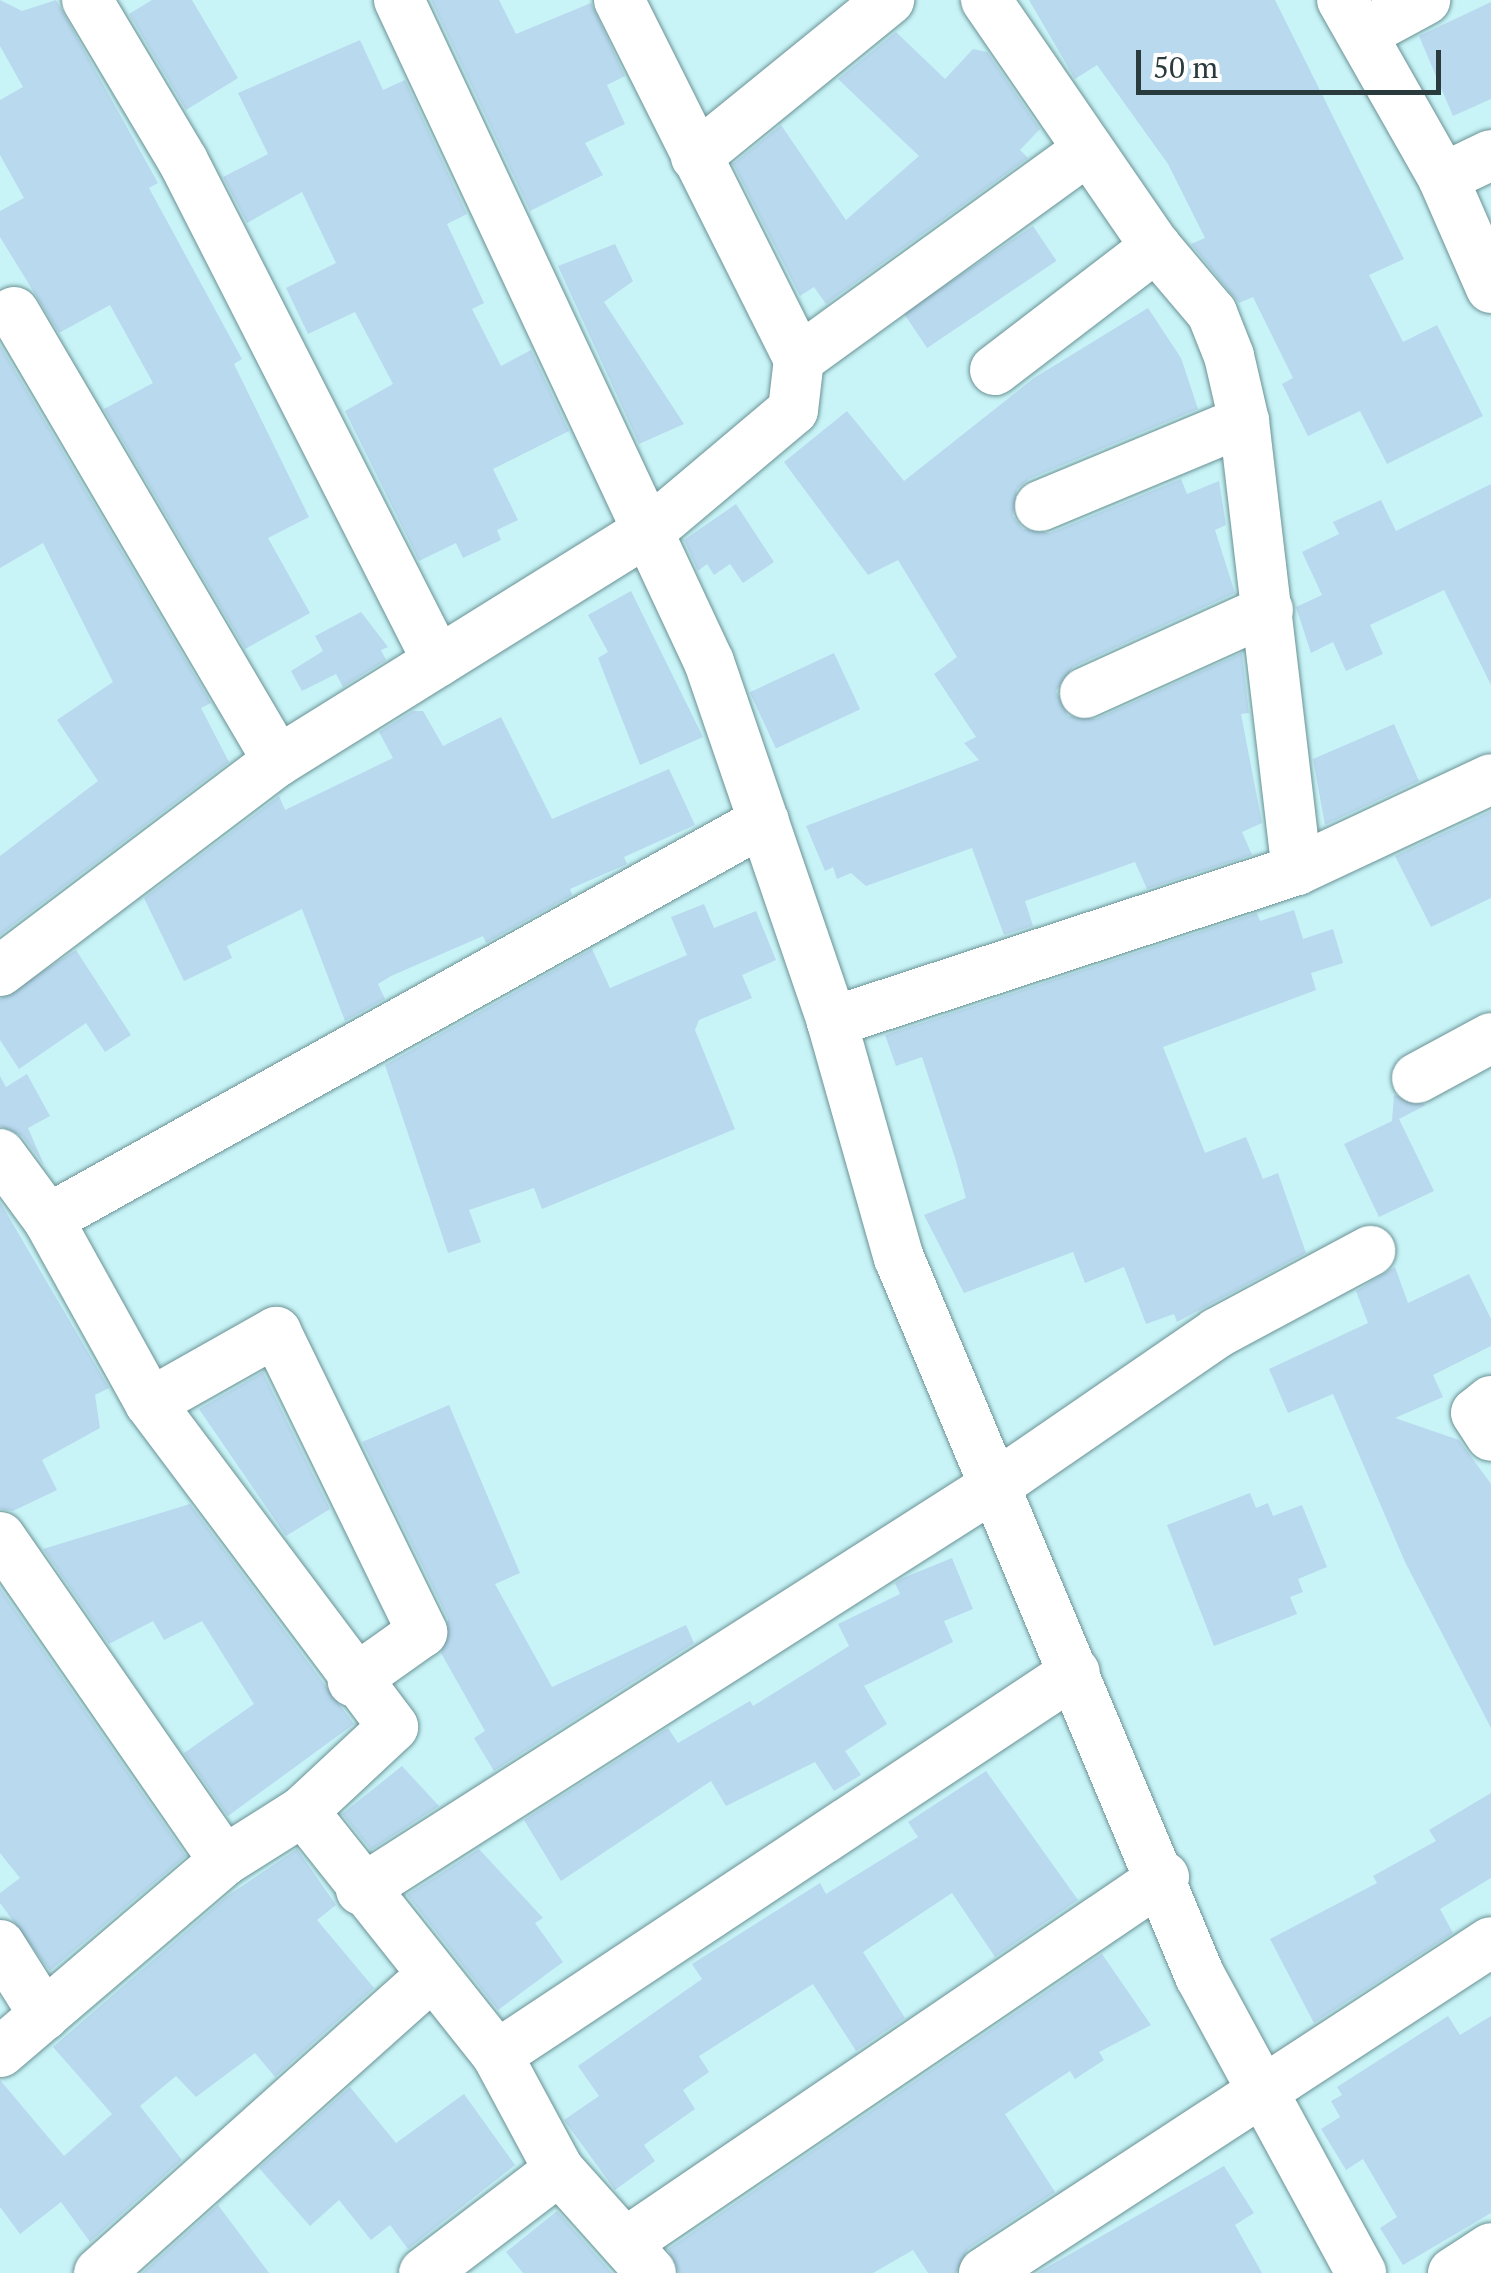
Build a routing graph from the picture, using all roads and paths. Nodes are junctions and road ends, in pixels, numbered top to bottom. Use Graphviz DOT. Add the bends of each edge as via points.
graph roads {
  1 [pos="86,0"];
  2 [pos="399,0"];
  3 [pos="619,0"];
  4 [pos="889,0"];
  5 [pos="986,0"];
  6 [pos="1425,0"];
  7 [pos="1352,17"];
  8 [pos="1088,150"];
  9 [pos="1491,155"];
  10 [pos="696,157"];
  11 [pos="1443,178"];
  12 [pos="1156,247"];
  13 [pos="1491,288"];
  14 [pos="5,308"];
  15 [pos="800,360"];
  16 [pos="994,370"];
  17 [pos="1244,420"];
  18 [pos="1040,506"];
  19 [pos="653,528"];
  20 [pos="1268,610"];
  21 [pos="438,662"];
  22 [pos="1085,693"];
  23 [pos="278,761"];
  24 [pos="1491,779"];
  25 [pos="764,821"];
  26 [pos="1297,870"];
  27 [pos="0,972"];
  28 [pos="832,1022"];
  29 [pos="1491,1038"];
  30 [pos="1418,1078"];
  31 [pos="0,1154"];
  32 [pos="48,1220"];
  33 [pos="1370,1251"];
  34 [pos="1491,1401"];
  35 [pos="150,1403"];
  36 [pos="1491,1436"];
  37 [pos="998,1484"];
  38 [pos="0,1538"];
  39 [pos="1075,1672"];
  40 [pos="354,1681"];
  41 [pos="303,1812"];
  42 [pos="224,1862"];
  43 [pos="1164,1877"];
  44 [pos="361,1890"];
  45 [pos="1491,1942"];
  46 [pos="0,1945"];
  47 [pos="430,1976"];
  48 [pos="44,2016"];
  49 [pos="0,2052"];
  50 [pos="497,2054"];
  51 [pos="1260,2090"];
  52 [pos="559,2170"];
  53 [pos="1491,2248"];
  54 [pos="640,2257"];
  55 [pos="99,2273"];
  56 [pos="424,2273"];
  57 [pos="984,2273"];
  58 [pos="1361,2273"];
  59 [pos="1453,2273"];
  1 -- 21 [label="street" via="183,161"];
  2 -- 19 [label="street"];
  3 -- 10 [label="street"];
  4 -- 10 [label="street"];
  5 -- 8 [label="street"];
  6 -- 7 [label="street"];
  7 -- 11 [label="street"];
  8 -- 12 [label="street"];
  8 -- 15 [label="street"];
  9 -- 11 [label="street"];
  10 -- 15 [label="street"];
  11 -- 13 [label="street"];
  12 -- 16 [label="street"];
  12 -- 17 [label="street" via="1212,313"];
  14 -- 23 [label="street"];
  15 -- 19 [label="street" via="794,410"];
  17 -- 18 [label="street"];
  17 -- 20 [label="street"];
  19 -- 21 [label="street"];
  19 -- 25 [label="street"];
  20 -- 22 [label="street"];
  20 -- 26 [label="street"];
  21 -- 23 [label="street"];
  23 -- 27 [label="street"];
  24 -- 26 [label="street"];
  25 -- 28 [label="street"];
  25 -- 32 [label="street"];
  26 -- 28 [label="street"];
  28 -- 37 [label="street" via="899,1258"];
  29 -- 30 [label="street"];
  31 -- 32 [label="street"];
  32 -- 35 [label="street"];
  33 -- 37 [label="street" via="1217,1333"];
  34 -- 36 [label="street" via="1476,1413"];
  35 -- 40 [label="street"];
  35 -- 40 [label="street" via="276,1332 422,1632"];
  37 -- 39 [label="street"];
  37 -- 44 [label="street"];
  38 -- 42 [label="street"];
  39 -- 43 [label="street"];
  39 -- 50 [label="street"];
  40 -- 41 [label="street" via="393,1726"];
  41 -- 42 [label="street"];
  41 -- 44 [label="street"];
  42 -- 48 [label="street"];
  43 -- 51 [label="street" via="1200,1976"];
  43 -- 54 [label="street"];
  44 -- 47 [label="street"];
  45 -- 51 [label="street"];
  46 -- 48 [label="street"];
  47 -- 50 [label="street"];
  47 -- 55 [label="street"];
  48 -- 49 [label="street"];
  50 -- 52 [label="street"];
  51 -- 57 [label="street"];
  51 -- 58 [label="street"];
  52 -- 54 [label="street"];
  52 -- 56 [label="street"];
  53 -- 59 [label="street"];
}
